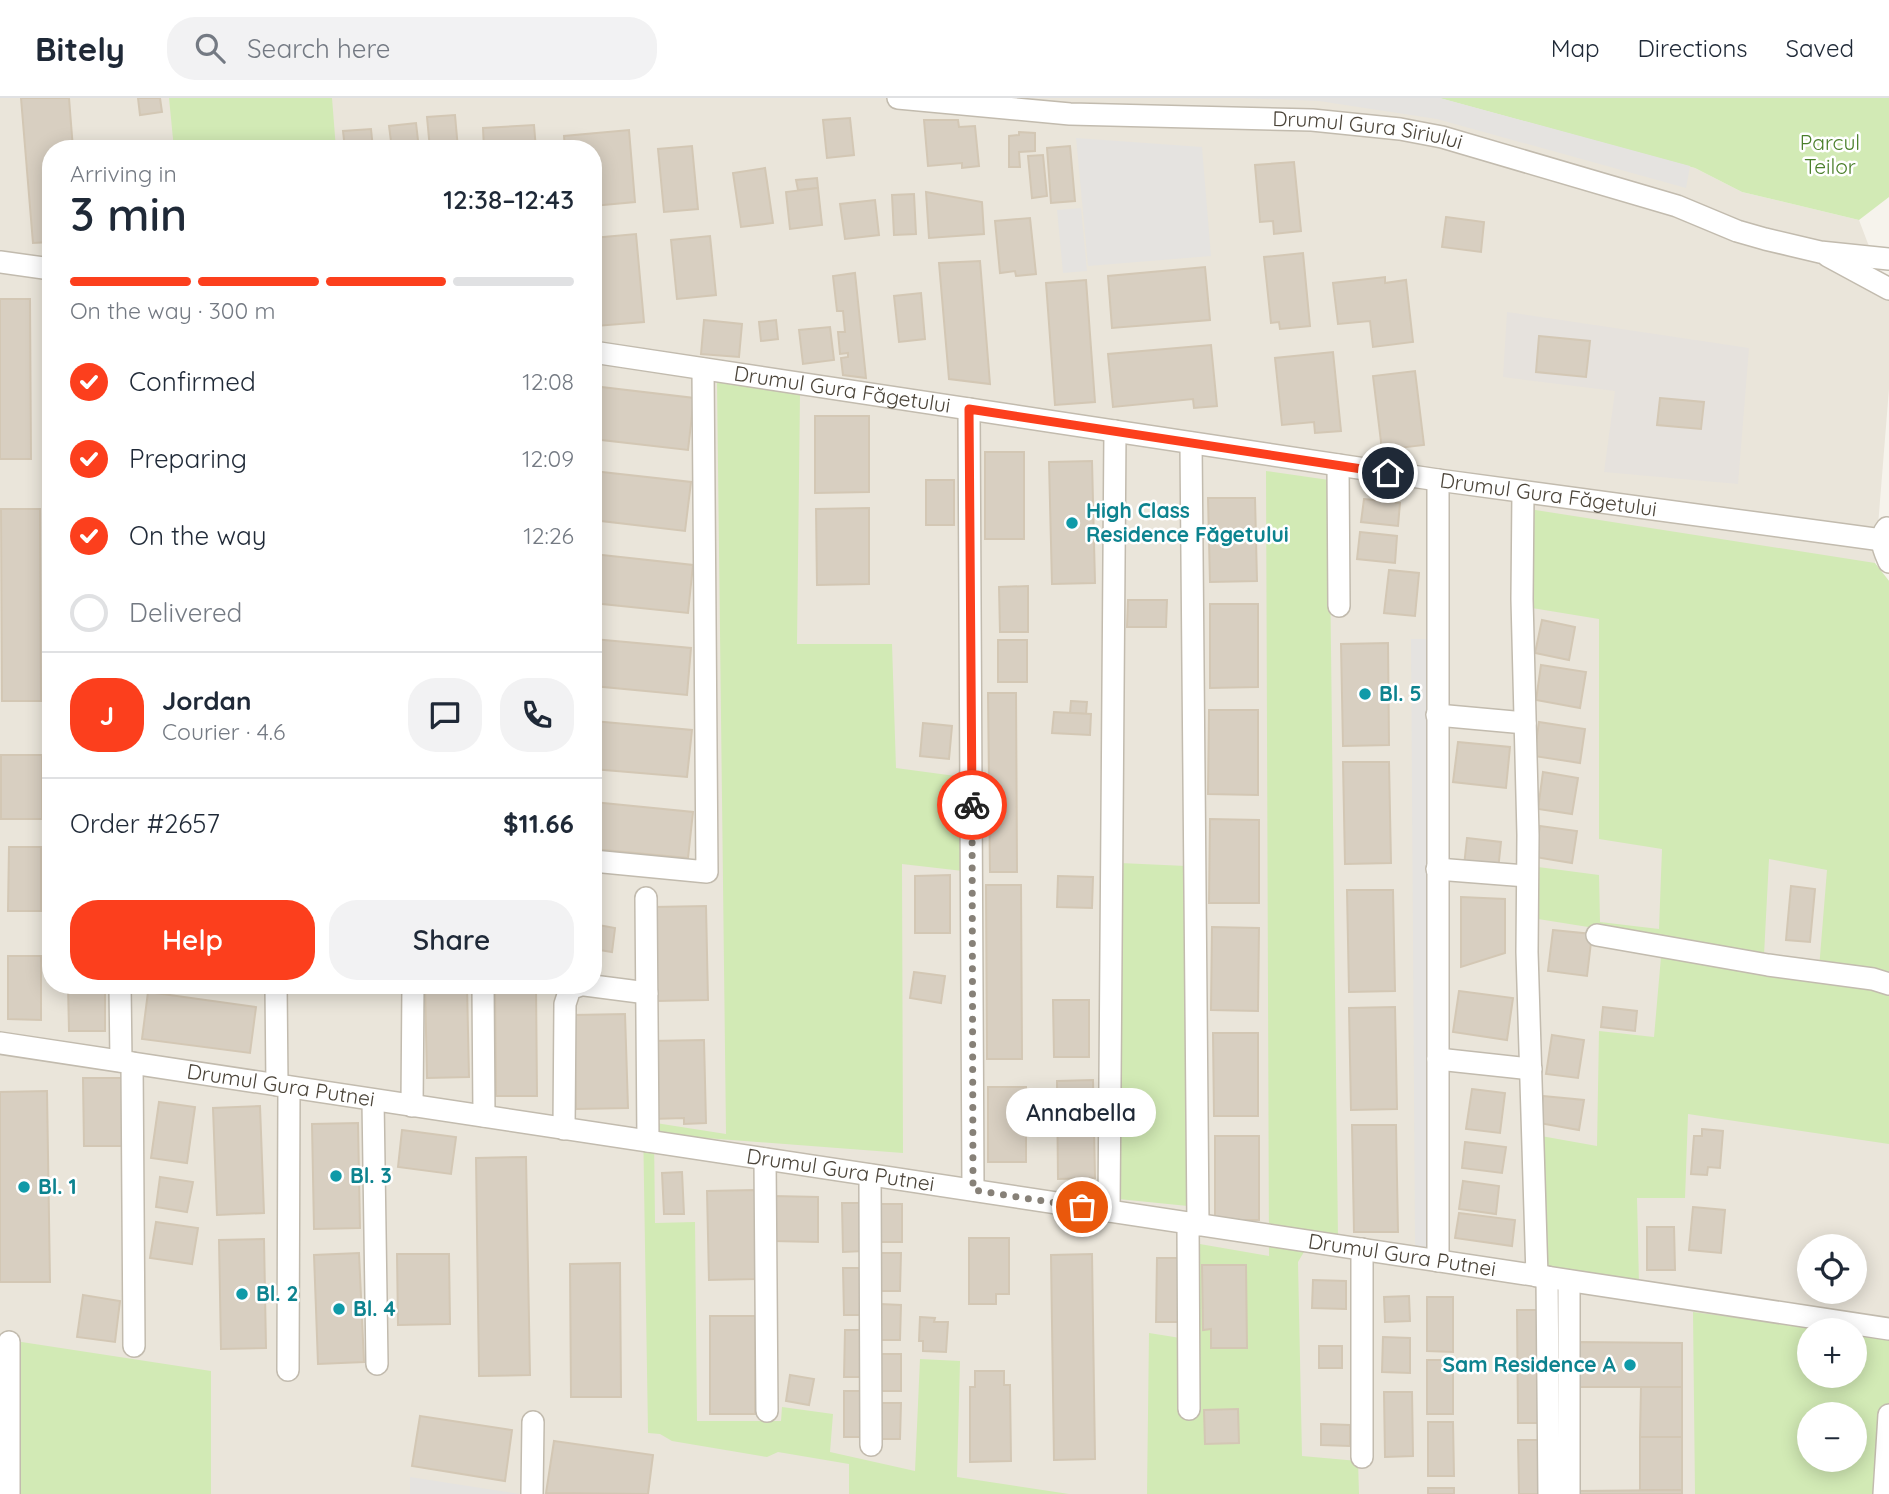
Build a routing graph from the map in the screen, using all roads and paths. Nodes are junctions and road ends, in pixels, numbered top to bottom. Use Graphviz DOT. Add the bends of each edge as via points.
graph roads {
  1 [pos="898,98"];
  2 [pos="1820,252"];
  3 [pos="1889,259"];
  4 [pos="0,262"];
  5 [pos="42,269"];
  6 [pos="1889,289"];
  7 [pos="602,353"];
  8 [pos="703,369"];
  9 [pos="969,409"];
  10 [pos="1115,432"];
  11 [pos="1191,443"];
  12 [pos="1338,465"];
  13 [pos="1437,481"];
  14 [pos="1523,493"];
  15 [pos="1886,533"];
  16 [pos="1889,562"];
  17 [pos="1339,606"];
  18 [pos="1437,715"];
  19 [pos="1525,723"];
  20 [pos="602,862"];
  21 [pos="1437,869"];
  22 [pos="1528,876"];
  23 [pos="646,898"];
  24 [pos="1597,935"];
  25 [pos="1889,984"];
  26 [pos="602,987"];
  27 [pos="647,993"];
  28 [pos="121,994"];
  29 [pos="277,994"];
  30 [pos="413,994"];
  31 [pos="483,994"];
  32 [pos="568,994"];
  33 [pos="0,1043"];
  34 [pos="1438,1059"];
  35 [pos="127,1062"];
  36 [pos="1531,1069"];
  37 [pos="283,1086"];
  38 [pos="373,1100"];
  39 [pos="412,1105"];
  40 [pos="484,1116"];
  41 [pos="564,1129"];
  42 [pos="648,1141"];
  43 [pos="765,1159"];
  44 [pos="870,1175"];
  45 [pos="973,1190"];
  46 [pos="1109,1211"];
  47 [pos="1193,1224"];
  48 [pos="1362,1249"];
  49 [pos="1437,1261"];
  50 [pos="1542,1277"];
  51 [pos="1569,1281"];
  52 [pos="1889,1329"];
  53 [pos="9,1342"];
  54 [pos="134,1346"];
  55 [pos="377,1364"];
  56 [pos="288,1370"];
  57 [pos="1189,1409"];
  58 [pos="767,1411"];
  59 [pos="1889,1415"];
  60 [pos="533,1422"];
  61 [pos="871,1445"];
  62 [pos="1362,1457"];
  63 [pos="9,1494"];
  64 [pos="532,1494"];
  65 [pos="1549,1494"];
  66 [pos="1569,1494"];
  67 [pos="1884,1494"];
  1 -- 2 [label="street, Drumul Gura Siriului" via="1070,114 1312,120 1400,129 1504,155 1678,206 1737,231"];
  2 -- 3 [label="street, Drumul Gura Siriului"];
  2 -- 6 [label="street, Drumul Gura Siriului"];
  4 -- 5 [label="street"];
  7 -- 8 [label="street, Drumul Gura Făgetului"];
  8 -- 9 [label="street, Drumul Gura Făgetului"];
  8 -- 20 [label="street" via="707,872"];
  9 -- 10 [label="street, Drumul Gura Făgetului"];
  9 -- 45 [label="street"];
  10 -- 11 [label="street, Drumul Gura Făgetului"];
  10 -- 46 [label="street"];
  11 -- 12 [label="street, Drumul Gura Făgetului"];
  11 -- 47 [label="street"];
  12 -- 13 [label="street, Drumul Gura Făgetului"];
  12 -- 17 [label="street"];
  13 -- 14 [label="street, Drumul Gura Făgetului"];
  13 -- 18 [label="street"];
  14 -- 15 [label="street, Drumul Gura Făgetului"];
  14 -- 19 [label="street"];
  15 -- 16 [label="street"];
  18 -- 19 [label="street"];
  18 -- 21 [label="street"];
  19 -- 22 [label="street"];
  21 -- 22 [label="street"];
  21 -- 34 [label="street"];
  22 -- 36 [label="street"];
  23 -- 27 [label="street"];
  24 -- 25 [label="street"];
  26 -- 27 [label="street"];
  27 -- 42 [label="street"];
  28 -- 35 [label="street"];
  29 -- 37 [label="street"];
  30 -- 39 [label="street"];
  31 -- 40 [label="street"];
  32 -- 41 [label="street"];
  33 -- 35 [label="street, Drumul Gura Putnei"];
  34 -- 36 [label="street"];
  34 -- 49 [label="street"];
  35 -- 37 [label="street, Drumul Gura Putnei"];
  35 -- 54 [label="street"];
  36 -- 50 [label="street"];
  37 -- 38 [label="street, Drumul Gura Putnei"];
  37 -- 56 [label="street"];
  38 -- 39 [label="street, Drumul Gura Putnei"];
  38 -- 55 [label="street"];
  39 -- 40 [label="street, Drumul Gura Putnei"];
  40 -- 41 [label="street, Drumul Gura Putnei"];
  41 -- 42 [label="street, Drumul Gura Putnei"];
  42 -- 43 [label="street, Drumul Gura Putnei"];
  43 -- 44 [label="street, Drumul Gura Putnei"];
  43 -- 58 [label="street"];
  44 -- 45 [label="street, Drumul Gura Putnei"];
  44 -- 61 [label="street"];
  45 -- 46 [label="street, Drumul Gura Putnei"];
  46 -- 47 [label="street, Drumul Gura Putnei"];
  47 -- 48 [label="street, Drumul Gura Putnei"];
  47 -- 57 [label="street"];
  48 -- 49 [label="street, Drumul Gura Putnei"];
  48 -- 62 [label="street"];
  49 -- 50 [label="street, Drumul Gura Putnei"];
  50 -- 51 [label="street, Drumul Gura Putnei"];
  50 -- 65 [label="street"];
  51 -- 52 [label="street, Drumul Gura Putnei"];
  51 -- 66 [label="street"];
  53 -- 63 [label="street"];
  59 -- 67 [label="street"];
  60 -- 64 [label="street"];
}
